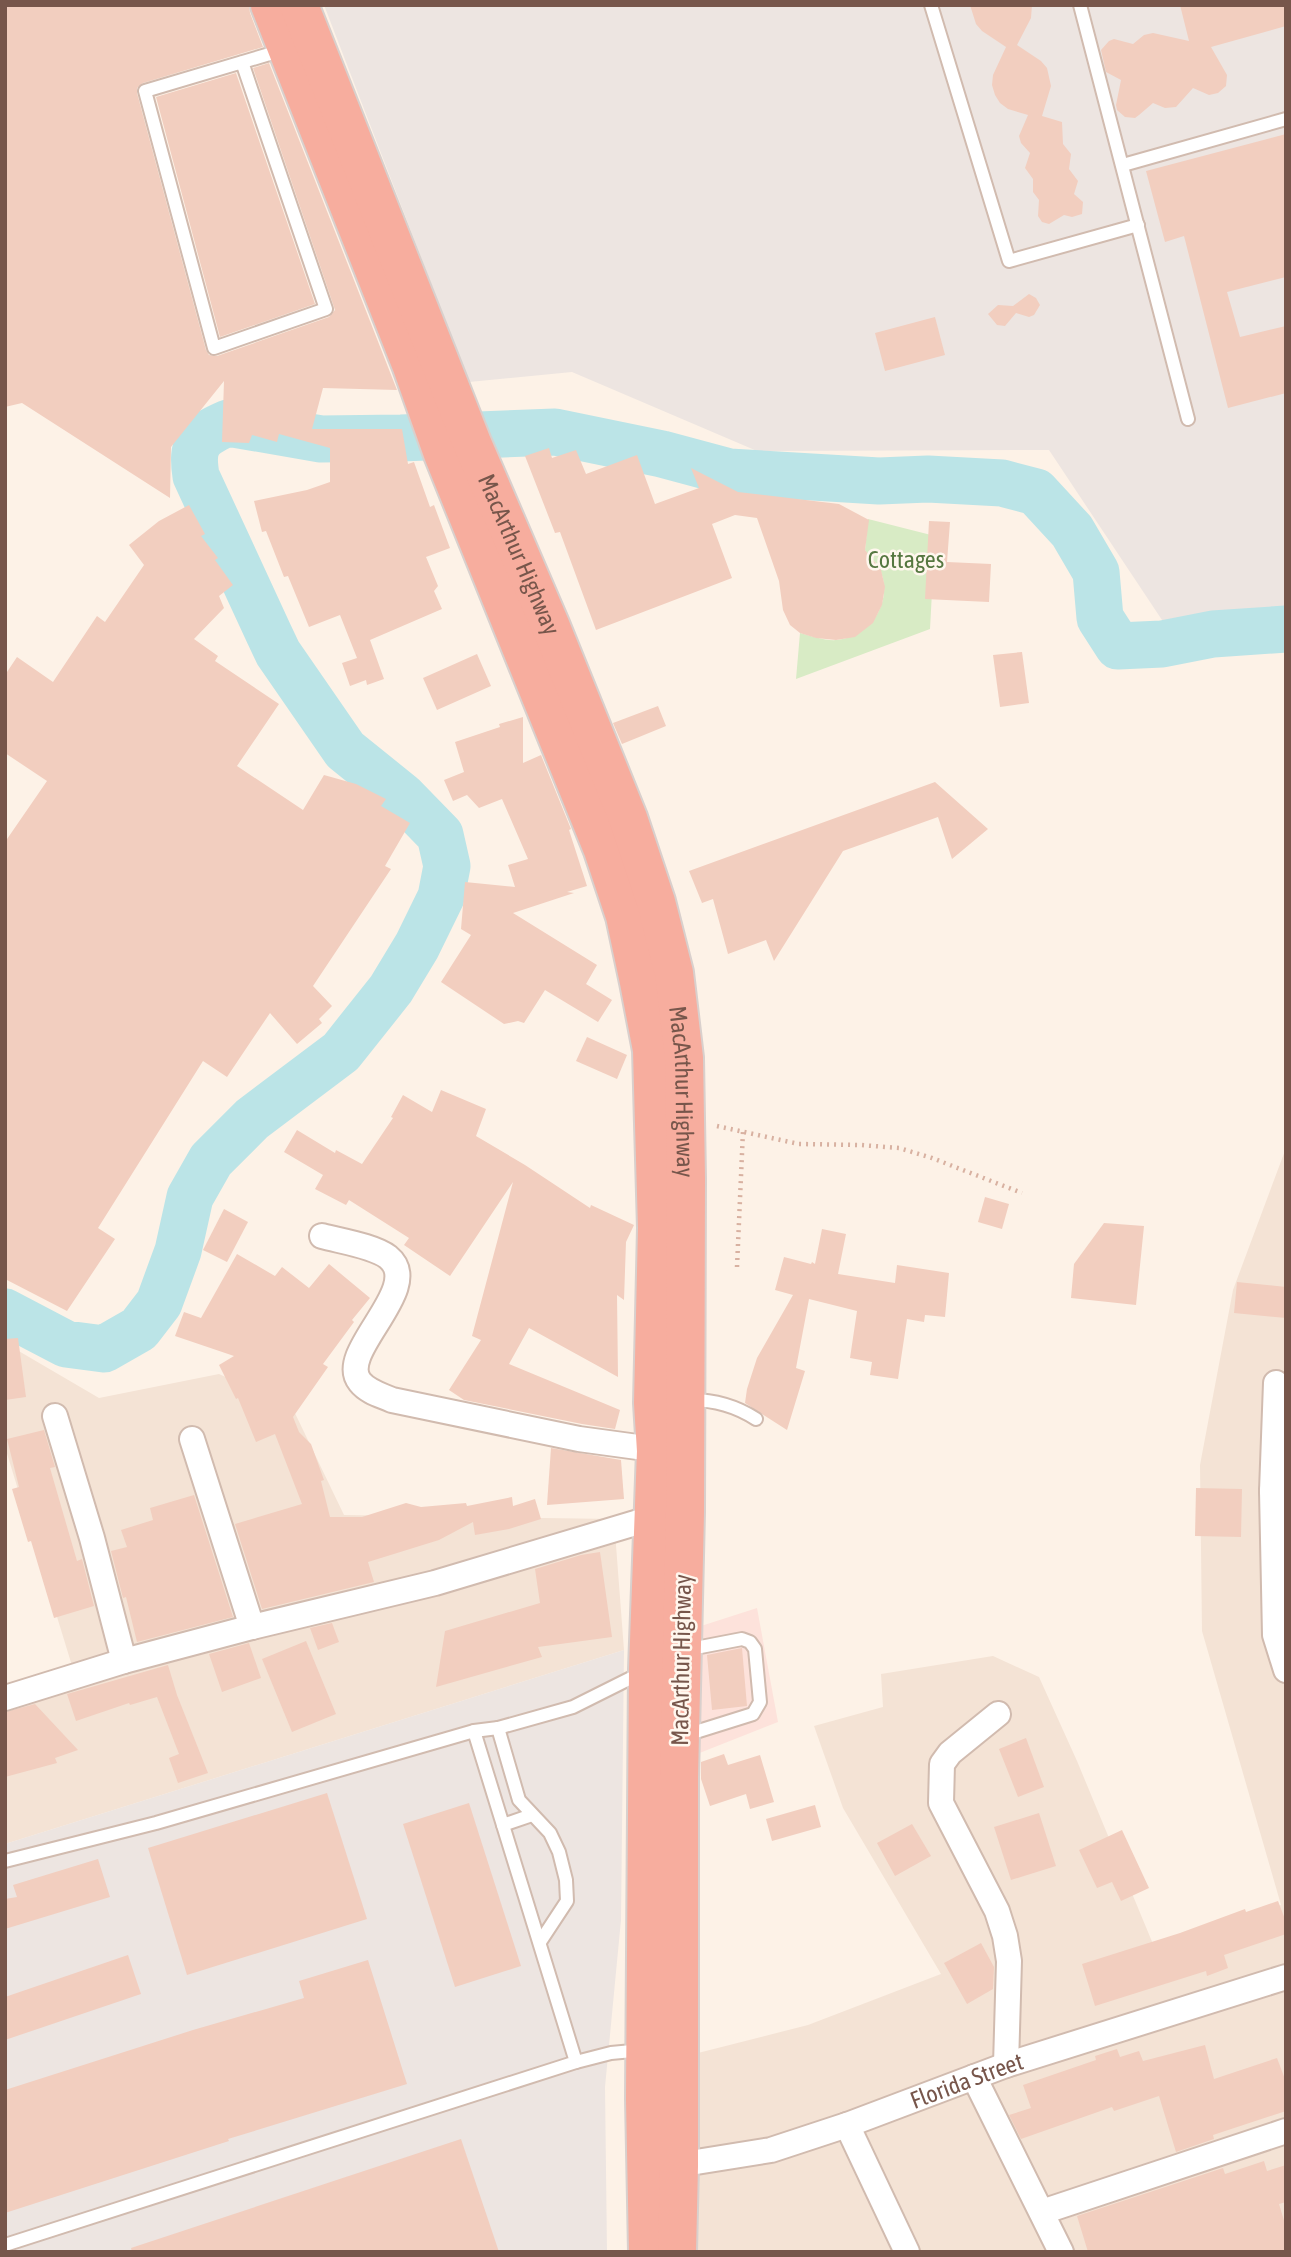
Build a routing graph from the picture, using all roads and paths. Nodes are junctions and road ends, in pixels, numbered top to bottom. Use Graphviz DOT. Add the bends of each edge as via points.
graph roads {
  1 [pos="270,5"];
  2 [pos="299,5"];
  3 [pos="931,5"];
  4 [pos="1080,5"];
  5 [pos="301,44"];
  6 [pos="242,62"];
  7 [pos="1286,119"];
  8 [pos="1123,165"];
  9 [pos="1138,225"];
  10 [pos="1188,419"];
  11 [pos="552,674"];
  12 [pos="685,1119"];
  13 [pos="743,1131"];
  14 [pos="1022,1193"];
  15 [pos="322,1236"];
  16 [pos="737,1267"];
  17 [pos="1276,1383"];
  18 [pos="668,1401"];
  19 [pos="55,1416"];
  20 [pos="756,1419"];
  21 [pos="192,1439"];
  22 [pos="670,1451"];
  23 [pos="1279,1490"];
  24 [pos="668,1515"];
  25 [pos="253,1627"];
  26 [pos="1280,1635"];
  27 [pos="665,1660"];
  28 [pos="124,1661"];
  29 [pos="1286,1670"];
  30 [pos="5,1698"];
  31 [pos="998,1714"];
  32 [pos="498,1728"];
  33 [pos="474,1731"];
  34 [pos="665,1741"];
  35 [pos="532,1815"];
  36 [pos="503,1825"];
  37 [pos="5,1861"];
  38 [pos="540,1942"];
  39 [pos="1286,1977"];
  40 [pos="662,2049"];
  41 [pos="576,2062"];
  42 [pos="1006,2064"];
  43 [pos="974,2077"];
  44 [pos="847,2125"];
  45 [pos="1286,2131"];
  46 [pos="663,2167"];
  47 [pos="1042,2212"];
  48 [pos="5,2245"];
  49 [pos="648,2252"];
  50 [pos="677,2252"];
  51 [pos="907,2252"];
  52 [pos="1061,2252"];
  1 -- 5 [label="highway, MacArthur Highway"];
  2 -- 5 [label="highway, MacArthur Highway"];
  3 -- 9 [label="lane" via="1009,261"];
  4 -- 8 [label="lane"];
  5 -- 6 [label="lane"];
  5 -- 11 [label="highway, MacArthur Highway" via="458,449"];
  6 -- 6 [label="lane" via="326,309 214,348 145,91"];
  7 -- 8 [label="lane"];
  8 -- 9 [label="lane"];
  9 -- 10 [label="lane"];
  11 -- 12 [label="highway, MacArthur Highway" via="628,818 656,901 674,973 684,1058"];
  11 -- 18 [label="highway, MacArthur Highway" via="588,813 625,916 652,1050"];
  12 -- 13 [label="path"];
  12 -- 18 [label="highway, MacArthur Highway"];
  13 -- 14 [label="path" via="799,1144 899,1148"];
  13 -- 16 [label="path"];
  15 -- 22 [label="street" via="376,1251 389,1258 399,1272 397,1286 356,1362 355,1374 369,1390 393,1400 579,1439"];
  17 -- 23 [label="street"];
  18 -- 20 [label="lane" via="708,1400 743,1410"];
  18 -- 22 [label="highway, MacArthur Highway"];
  19 -- 28 [label="street"];
  21 -- 25 [label="street"];
  22 -- 24 [label="highway, MacArthur Highway"];
  23 -- 26 [label="street"];
  24 -- 25 [label="street" via="435,1583"];
  24 -- 27 [label="highway, MacArthur Highway"];
  25 -- 28 [label="street"];
  26 -- 29 [label="street"];
  27 -- 32 [label="lane" via="573,1707"];
  27 -- 34 [label="highway, MacArthur Highway"];
  27 -- 34 [label="lane" via="742,1639 750,1642 755,1649 760,1702 753,1714"];
  28 -- 30 [label="street"];
  31 -- 42 [label="street" via="942,1765 941,1803 997,1911 1005,1936 1009,1961"];
  32 -- 33 [label="lane"];
  32 -- 35 [label="lane" via="519,1800"];
  33 -- 36 [label="lane"];
  33 -- 37 [label="lane" via="156,1823"];
  34 -- 40 [label="highway, MacArthur Highway"];
  35 -- 36 [label="lane"];
  35 -- 38 [label="lane" via="550,1833 566,1880 567,1901"];
  36 -- 38 [label="lane"];
  38 -- 41 [label="lane"];
  39 -- 42 [label="street, Florida Street"];
  40 -- 41 [label="lane" via="611,2053"];
  40 -- 46 [label="highway, MacArthur Highway"];
  41 -- 48 [label="lane"];
  42 -- 43 [label="street, Florida Street"];
  43 -- 44 [label="street, Florida Street"];
  43 -- 47 [label="street"];
  44 -- 46 [label="street, Florida Street" via="772,2150"];
  44 -- 51 [label="street"];
  45 -- 47 [label="street"];
  46 -- 49 [label="highway, MacArthur Highway"];
  46 -- 50 [label="highway, MacArthur Highway"];
  47 -- 52 [label="street"];
}
